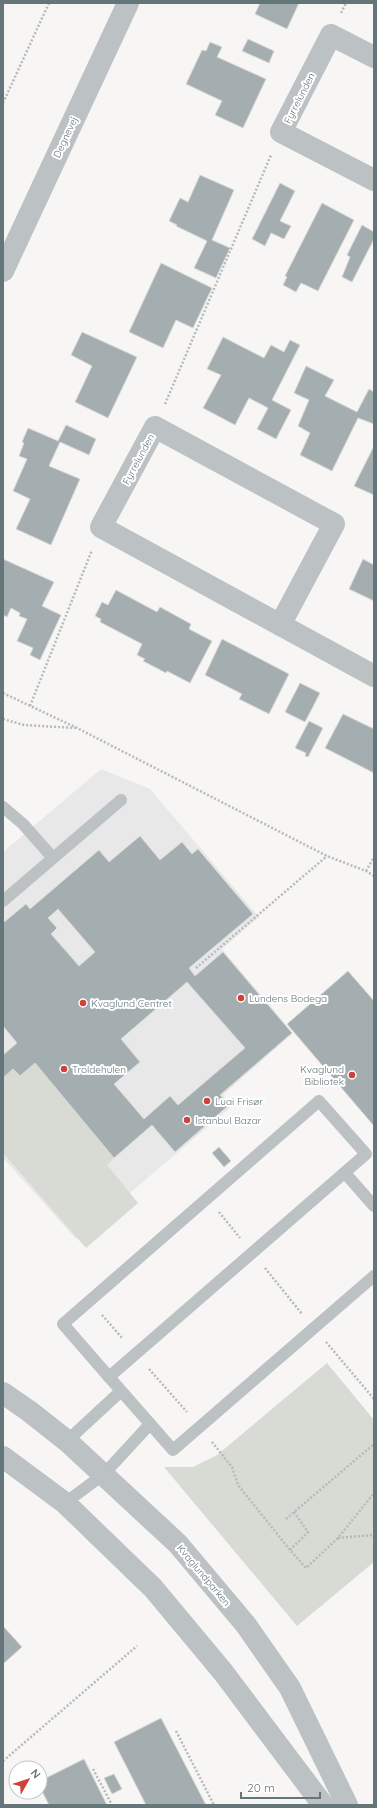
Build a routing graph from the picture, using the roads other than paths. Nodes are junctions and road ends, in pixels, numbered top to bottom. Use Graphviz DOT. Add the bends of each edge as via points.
graph roads {
  1 [pos="128,3"];
  2 [pos="374,57"];
  3 [pos="374,180"];
  4 [pos="3,271"];
  5 [pos="280,625"];
  6 [pos="374,676"];
  7 [pos="121,800"];
  8 [pos="3,807"];
  9 [pos="53,858"];
  10 [pos="3,901"];
  11 [pos="345,1173"];
  12 [pos="374,1206"];
  13 [pos="374,1276"];
  14 [pos="109,1377"];
  15 [pos="121,1391"];
  16 [pos="3,1393"];
  17 [pos="150,1424"];
  18 [pos="68,1441"];
  19 [pos="3,1457"];
  20 [pos="104,1474"];
  21 [pos="65,1503"];
  22 [pos="323,1805"];
  23 [pos="347,1805"];
  1 -- 4 [label="street, Degnevej"];
  2 -- 3 [label="street, Fyrrelunden" via="331,35 281,132"];
  5 -- 5 [label="street, Fyrrelunden" via="334,524 155,427 101,527"];
  5 -- 6 [label="street"];
  7 -- 9 [label="lane"];
  8 -- 9 [label="lane" via="23,824"];
  9 -- 10 [label="lane"];
  11 -- 12 [label="lane"];
  11 -- 14 [label="lane"];
  11 -- 14 [label="lane" via="366,1154 319,1101 63,1324"];
  13 -- 17 [label="lane" via="173,1450"];
  14 -- 15 [label="lane"];
  15 -- 17 [label="lane"];
  15 -- 18 [label="lane"];
  16 -- 18 [label="street, Kvaglundparken"];
  17 -- 20 [label="lane"];
  18 -- 20 [label="street, Kvaglundparken"];
  19 -- 21 [label="street"];
  20 -- 21 [label="lane"];
  20 -- 23 [label="street, Kvaglundparken" via="178,1544 246,1625 290,1688"];
  21 -- 22 [label="street" via="153,1588 223,1672"];
}
